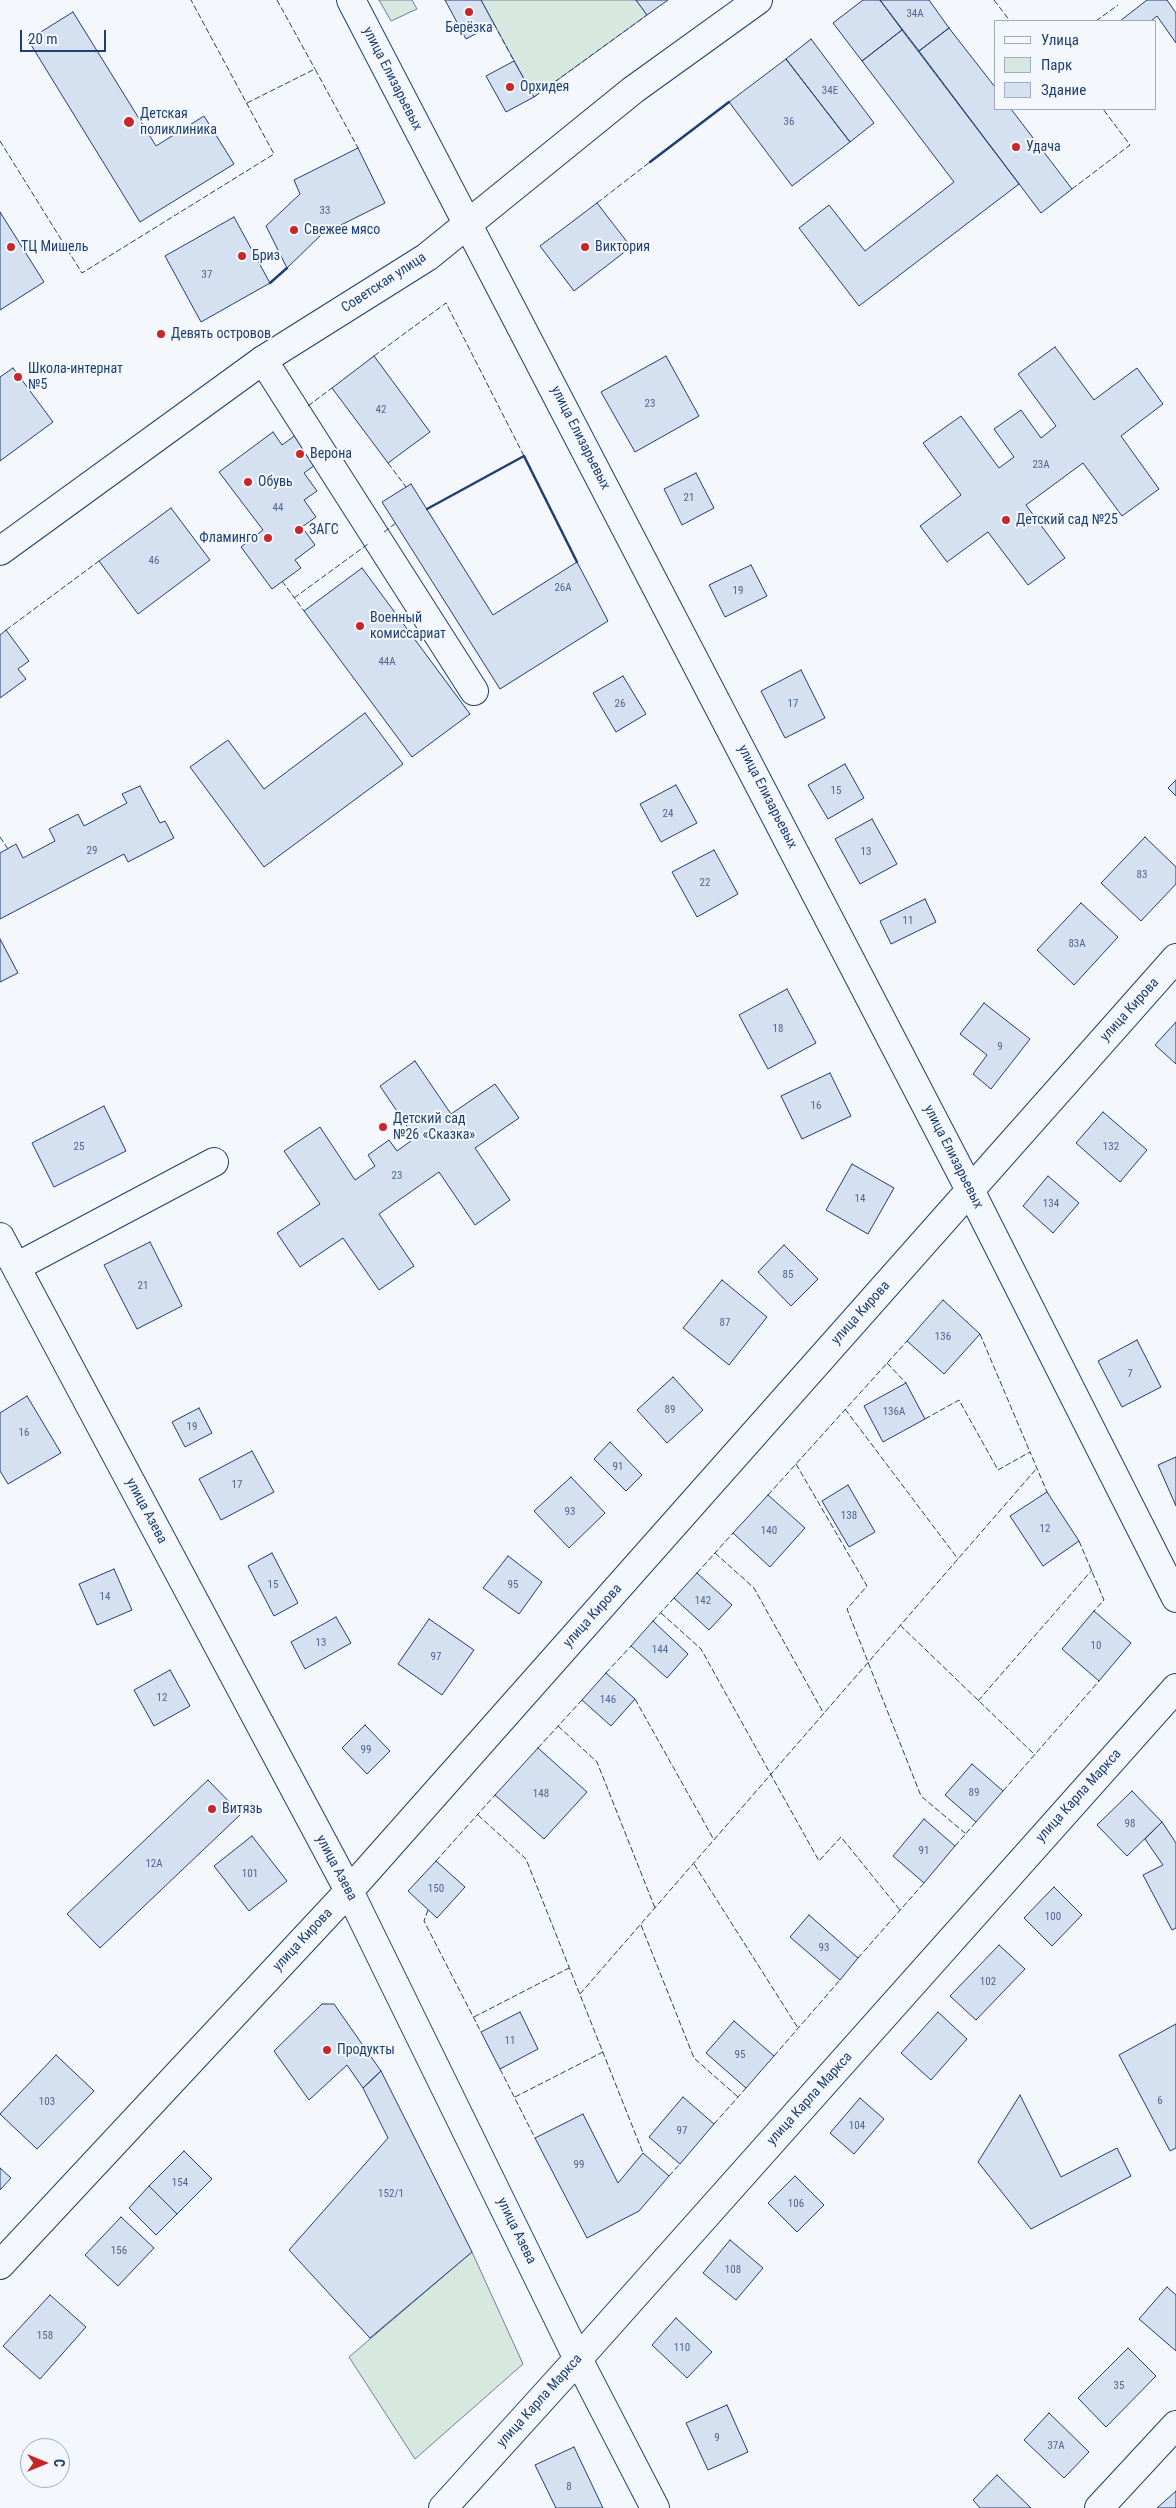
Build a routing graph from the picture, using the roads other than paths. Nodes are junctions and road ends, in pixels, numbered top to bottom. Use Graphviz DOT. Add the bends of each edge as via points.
graph roads {
  1 [pos="351,0"];
  2 [pos="758,0"];
  3 [pos="468,221"];
  4 [pos="263,360"];
  5 [pos="0,551"];
  6 [pos="474,691"];
  7 [pos="1176,958"];
  8 [pos="214,1162"];
  9 [pos="970,1190"];
  10 [pos="0,1237"];
  11 [pos="16,1267"];
  12 [pos="1176,1598"];
  13 [pos="1176,1688"];
  14 [pos="349,1891"];
  15 [pos="0,2266"];
  16 [pos="578,2359"];
  17 [pos="1176,2425"];
  18 [pos="442,2508"];
  19 [pos="654,2508"];
  20 [pos="1100,2508"];
  1 -- 3 [label="street, улица Елизарьевых"];
  2 -- 3 [label="street, Советская улица" via="633,90"];
  3 -- 4 [label="street, Советская улица" via="426,256"];
  3 -- 9 [label="street, улица Елизарьевых"];
  4 -- 5 [label="street, Советская улица"];
  4 -- 6 [label="street"];
  7 -- 9 [label="street, улица Кирова"];
  8 -- 11 [label="street"];
  9 -- 12 [label="street, улица Елизарьевых"];
  9 -- 14 [label="street, улица Кирова"];
  10 -- 11 [label="street, улица Азева"];
  11 -- 14 [label="street, улица Азева"];
  13 -- 16 [label="street, улица Карла Маркса"];
  14 -- 15 [label="street, улица Кирова"];
  14 -- 16 [label="street, улица Азева"];
  16 -- 18 [label="street, улица Карла Маркса"];
  16 -- 19 [label="street, улица Азева"];
  17 -- 20 [label="street"];
}
